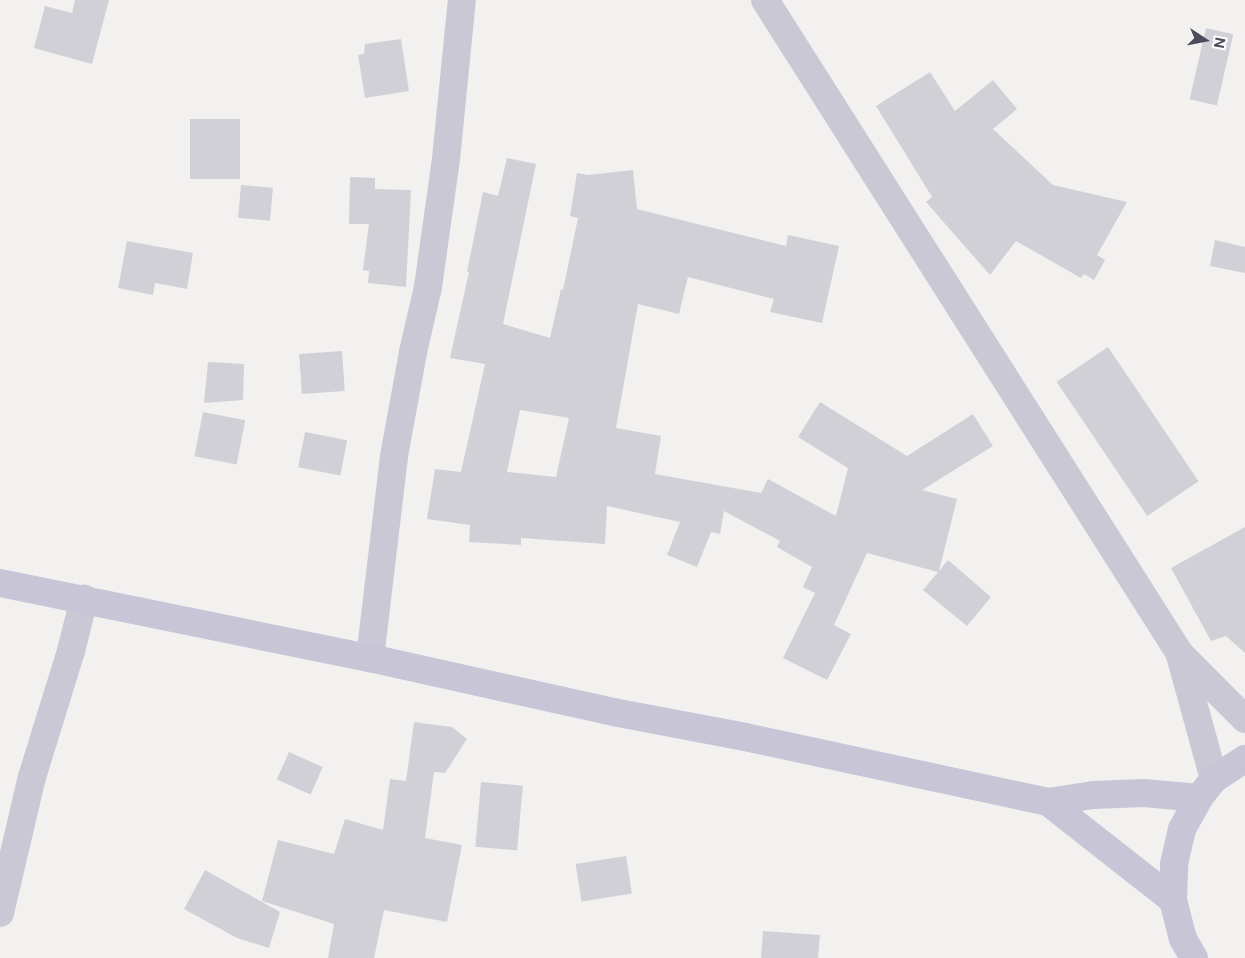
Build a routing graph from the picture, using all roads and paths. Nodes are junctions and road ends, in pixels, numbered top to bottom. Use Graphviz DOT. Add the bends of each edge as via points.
graph roads {
  1 [pos="462,0"];
  2 [pos="765,0"];
  3 [pos="0,582"];
  4 [pos="84,599"];
  5 [pos="1180,654"];
  6 [pos="370,658"];
  7 [pos="1245,719"];
  8 [pos="1245,759"];
  9 [pos="1207,788"];
  10 [pos="1048,802"];
  11 [pos="1173,900"];
  12 [pos="0,913"];
  13 [pos="1194,958"];
  1 -- 6 [label="street" via="446,159 428,287 394,456"];
  2 -- 5 [label="street"];
  3 -- 4 [label="main road"];
  4 -- 6 [label="main road"];
  4 -- 12 [label="street" via="32,777"];
  5 -- 7 [label="street"];
  5 -- 9 [label="street"];
  6 -- 10 [label="main road"];
  8 -- 9 [label="main road"];
  9 -- 10 [label="main road" via="1093,794"];
  9 -- 11 [label="main road" via="1182,829 1176,855"];
  10 -- 11 [label="main road"];
  11 -- 13 [label="main road" via="1183,939"];
}
